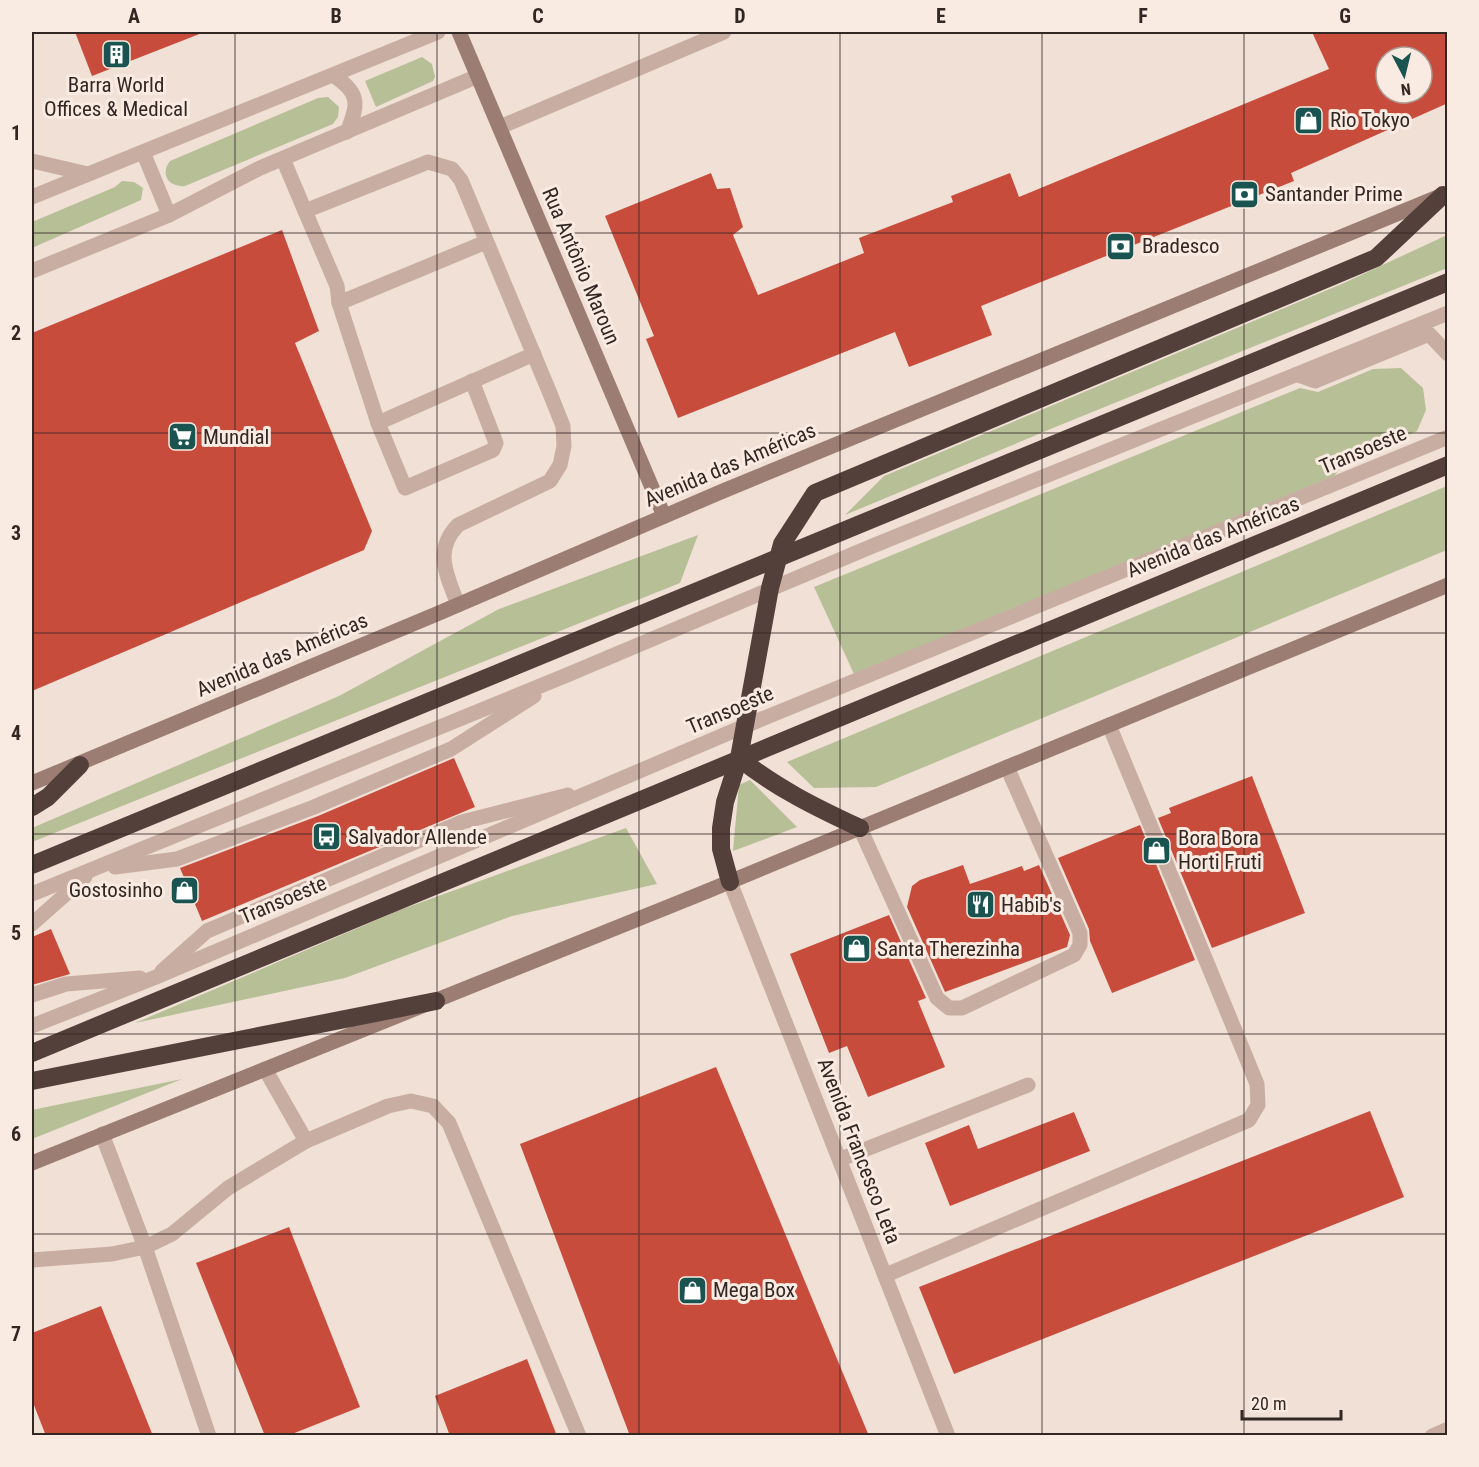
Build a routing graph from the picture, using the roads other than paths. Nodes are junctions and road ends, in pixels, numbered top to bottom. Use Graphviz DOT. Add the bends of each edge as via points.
graph roads {
  1 [pos="438,32"];
  2 [pos="459,32"];
  3 [pos="724,32"];
  4 [pos="334,76"];
  5 [pos="478,76"];
  6 [pos="500,127"];
  7 [pos="347,132"];
  8 [pos="143,152"];
  9 [pos="283,159"];
  10 [pos="32,161"];
  11 [pos="88,174"];
  12 [pos="1445,194"];
  13 [pos="32,197"];
  14 [pos="305,211"];
  15 [pos="169,215"];
  16 [pos="486,242"];
  17 [pos="32,271"];
  18 [pos="1448,282"];
  19 [pos="339,303"];
  20 [pos="1448,313"];
  21 [pos="534,354"];
  22 [pos="1448,354"];
  23 [pos="1299,375"];
  24 [pos="472,381"];
  25 [pos="378,423"];
  26 [pos="1448,428"];
  27 [pos="1448,438"];
  28 [pos="1448,465"];
  29 [pos="1340,483"];
  30 [pos="664,516"];
  31 [pos="777,558"];
  32 [pos="1448,585"];
  33 [pos="770,588"];
  34 [pos="458,605"];
  35 [pos="567,675"];
  36 [pos="1108,725"];
  37 [pos="745,726"];
  38 [pos="739,758"];
  39 [pos="80,765"];
  40 [pos="1007,767"];
  41 [pos="32,783"];
  42 [pos="611,784"];
  43 [pos="32,807"];
  44 [pos="860,828"];
  45 [pos="32,865"];
  46 [pos="94,869"];
  47 [pos="730,882"];
  48 [pos="32,894"];
  49 [pos="32,924"];
  50 [pos="156,977"];
  51 [pos="32,995"];
  52 [pos="436,1001"];
  53 [pos="32,1026"];
  54 [pos="32,1053"];
  55 [pos="265,1069"];
  56 [pos="32,1081"];
  57 [pos="1028,1085"];
  58 [pos="102,1134"];
  59 [pos="306,1141"];
  60 [pos="841,1159"];
  61 [pos="32,1163"];
  62 [pos="145,1247"];
  63 [pos="32,1260"];
  64 [pos="886,1275"];
  65 [pos="1448,1429"];
  66 [pos="209,1436"];
  67 [pos="579,1436"];
  68 [pos="948,1436"];
  69 [pos="1432,1436"];
  1 -- 4 [label="street"];
  2 -- 5 [label="main road, Rua Antônio Maroun"];
  3 -- 6 [label="street"];
  4 -- 7 [label="street" via="350,89 356,104"];
  4 -- 8 [label="street"];
  5 -- 6 [label="main road, Rua Antônio Maroun"];
  5 -- 7 [label="street"];
  6 -- 30 [label="main road, Rua Antônio Maroun"];
  7 -- 9 [label="street"];
  8 -- 11 [label="street"];
  8 -- 15 [label="street"];
  9 -- 14 [label="street"];
  9 -- 15 [label="street"];
  10 -- 11 [label="street"];
  11 -- 13 [label="street"];
  12 -- 30 [label="main road, Avenida das Américas"];
  12 -- 31 [label="highway" via="1376,258 815,493"];
  14 -- 16 [label="street" via="412,167 428,162 442,164 461,180"];
  14 -- 19 [label="street" via="337,286"];
  15 -- 17 [label="street"];
  16 -- 19 [label="street"];
  16 -- 21 [label="street"];
  18 -- 31 [label="highway"];
  19 -- 25 [label="street"];
  20 -- 23 [label="street"];
  21 -- 24 [label="street"];
  21 -- 34 [label="street" via="563,426 560,465 550,481 458,525 448,535 445,566"];
  22 -- 23 [label="street" via="1429,334 1315,381"];
  23 -- 33 [label="street"];
  24 -- 25 [label="street"];
  24 -- 25 [label="street" via="496,443 493,450 405,488"];
  26 -- 29 [label="street" via="1353,468"];
  27 -- 29 [label="street, Transoeste"];
  28 -- 38 [label="highway, Avenida das Américas"];
  29 -- 37 [label="street, Transoeste"];
  30 -- 34 [label="main road, Avenida das Américas"];
  31 -- 33 [label="highway"];
  31 -- 45 [label="highway"];
  32 -- 36 [label="main road"];
  33 -- 35 [label="street"];
  33 -- 37 [label="highway"];
  34 -- 39 [label="main road, Avenida das Américas"];
  35 -- 46 [label="street"];
  35 -- 46 [label="street" via="451,749 410,767 177,859"];
  36 -- 40 [label="main road"];
  36 -- 64 [label="street" via="1257,1084 1258,1105 1250,1120"];
  37 -- 38 [label="highway"];
  37 -- 42 [label="street, Transoeste"];
  38 -- 44 [label="highway" via="795,798"];
  38 -- 47 [label="highway" via="725,802 722,828 721,849"];
  38 -- 54 [label="highway, Avenida das Américas"];
  39 -- 41 [label="main road, Avenida das Américas"];
  39 -- 43 [label="highway" via="48,797"];
  40 -- 44 [label="main road"];
  40 -- 44 [label="street" via="1080,933 1080,945 1074,956 962,1008 949,1008 937,998"];
  42 -- 50 [label="street, Transoeste"];
  42 -- 50 [label="street" via="462,822 207,931"];
  44 -- 47 [label="main road"];
  46 -- 48 [label="street"];
  46 -- 49 [label="street"];
  47 -- 52 [label="main road"];
  47 -- 60 [label="street, Avenida Francesco Leta"];
  50 -- 51 [label="street" via="66,984"];
  50 -- 53 [label="street, Transoeste"];
  52 -- 55 [label="main road"];
  52 -- 56 [label="highway"];
  55 -- 58 [label="main road"];
  55 -- 59 [label="street"];
  57 -- 60 [label="street"];
  58 -- 61 [label="main road"];
  58 -- 62 [label="street"];
  59 -- 62 [label="street" via="228,1188 172,1234"];
  59 -- 67 [label="street" via="388,1106 411,1101 433,1106 448,1123"];
  60 -- 64 [label="street, Avenida Francesco Leta"];
  62 -- 63 [label="street" via="112,1254"];
  62 -- 66 [label="street"];
  64 -- 68 [label="street, Avenida Francesco Leta"];
  65 -- 69 [label="street"];
}
